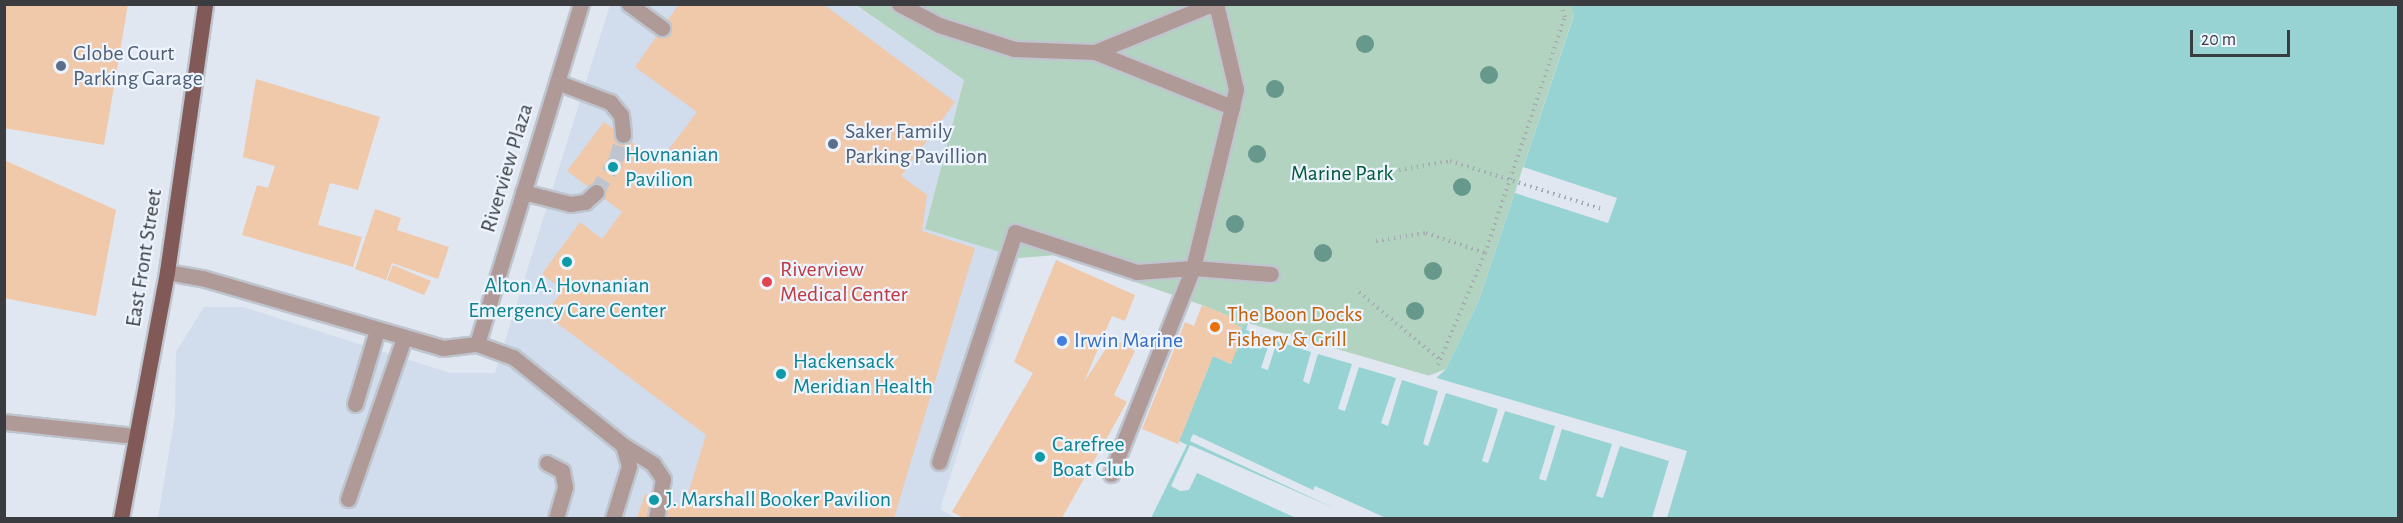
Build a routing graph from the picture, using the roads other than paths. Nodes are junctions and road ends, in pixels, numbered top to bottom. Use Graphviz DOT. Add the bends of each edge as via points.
graph roads {
  1 [pos="205,4"];
  2 [pos="581,4"];
  3 [pos="629,4"];
  4 [pos="899,4"];
  5 [pos="1214,4"];
  6 [pos="662,28"];
  7 [pos="1095,52"];
  8 [pos="557,82"];
  9 [pos="1232,107"];
  10 [pos="623,135"];
  11 [pos="524,192"];
  12 [pos="596,192"];
  13 [pos="1192,268"];
  14 [pos="167,272"];
  15 [pos="1271,274"];
  16 [pos="376,330"];
  17 [pos="404,338"];
  18 [pos="477,344"];
  19 [pos="355,404"];
  20 [pos="4,422"];
  21 [pos="136,436"];
  22 [pos="623,445"];
  23 [pos="939,462"];
  24 [pos="547,463"];
  25 [pos="1111,474"];
  26 [pos="348,499"];
  27 [pos="121,519"];
  28 [pos="556,519"];
  29 [pos="614,519"];
  30 [pos="656,519"];
  1 -- 14 [label="main road, East Front Street"];
  2 -- 8 [label="street, Riverview Plaza"];
  3 -- 6 [label="street"];
  4 -- 7 [label="street" via="939,25 1014,49"];
  5 -- 7 [label="street"];
  5 -- 9 [label="street" via="1236,89"];
  7 -- 9 [label="street"];
  8 -- 10 [label="street" via="610,102 621,115"];
  8 -- 11 [label="street, Riverview Plaza"];
  9 -- 13 [label="street"];
  11 -- 12 [label="street" via="570,204 585,202"];
  11 -- 18 [label="street, Riverview Plaza"];
  13 -- 15 [label="street"];
  13 -- 23 [label="street" via="1137,272 1015,232"];
  13 -- 25 [label="street"];
  14 -- 16 [label="street" via="202,278"];
  14 -- 21 [label="main road, East Front Street"];
  16 -- 17 [label="street"];
  16 -- 19 [label="street"];
  17 -- 18 [label="street" via="443,348"];
  17 -- 26 [label="street"];
  18 -- 22 [label="street" via="513,357"];
  20 -- 21 [label="street"];
  21 -- 27 [label="main road, East Front Street"];
  22 -- 29 [label="street" via="629,466"];
  22 -- 30 [label="street" via="653,464 663,479"];
  24 -- 28 [label="street" via="562,471 565,488"];
}
